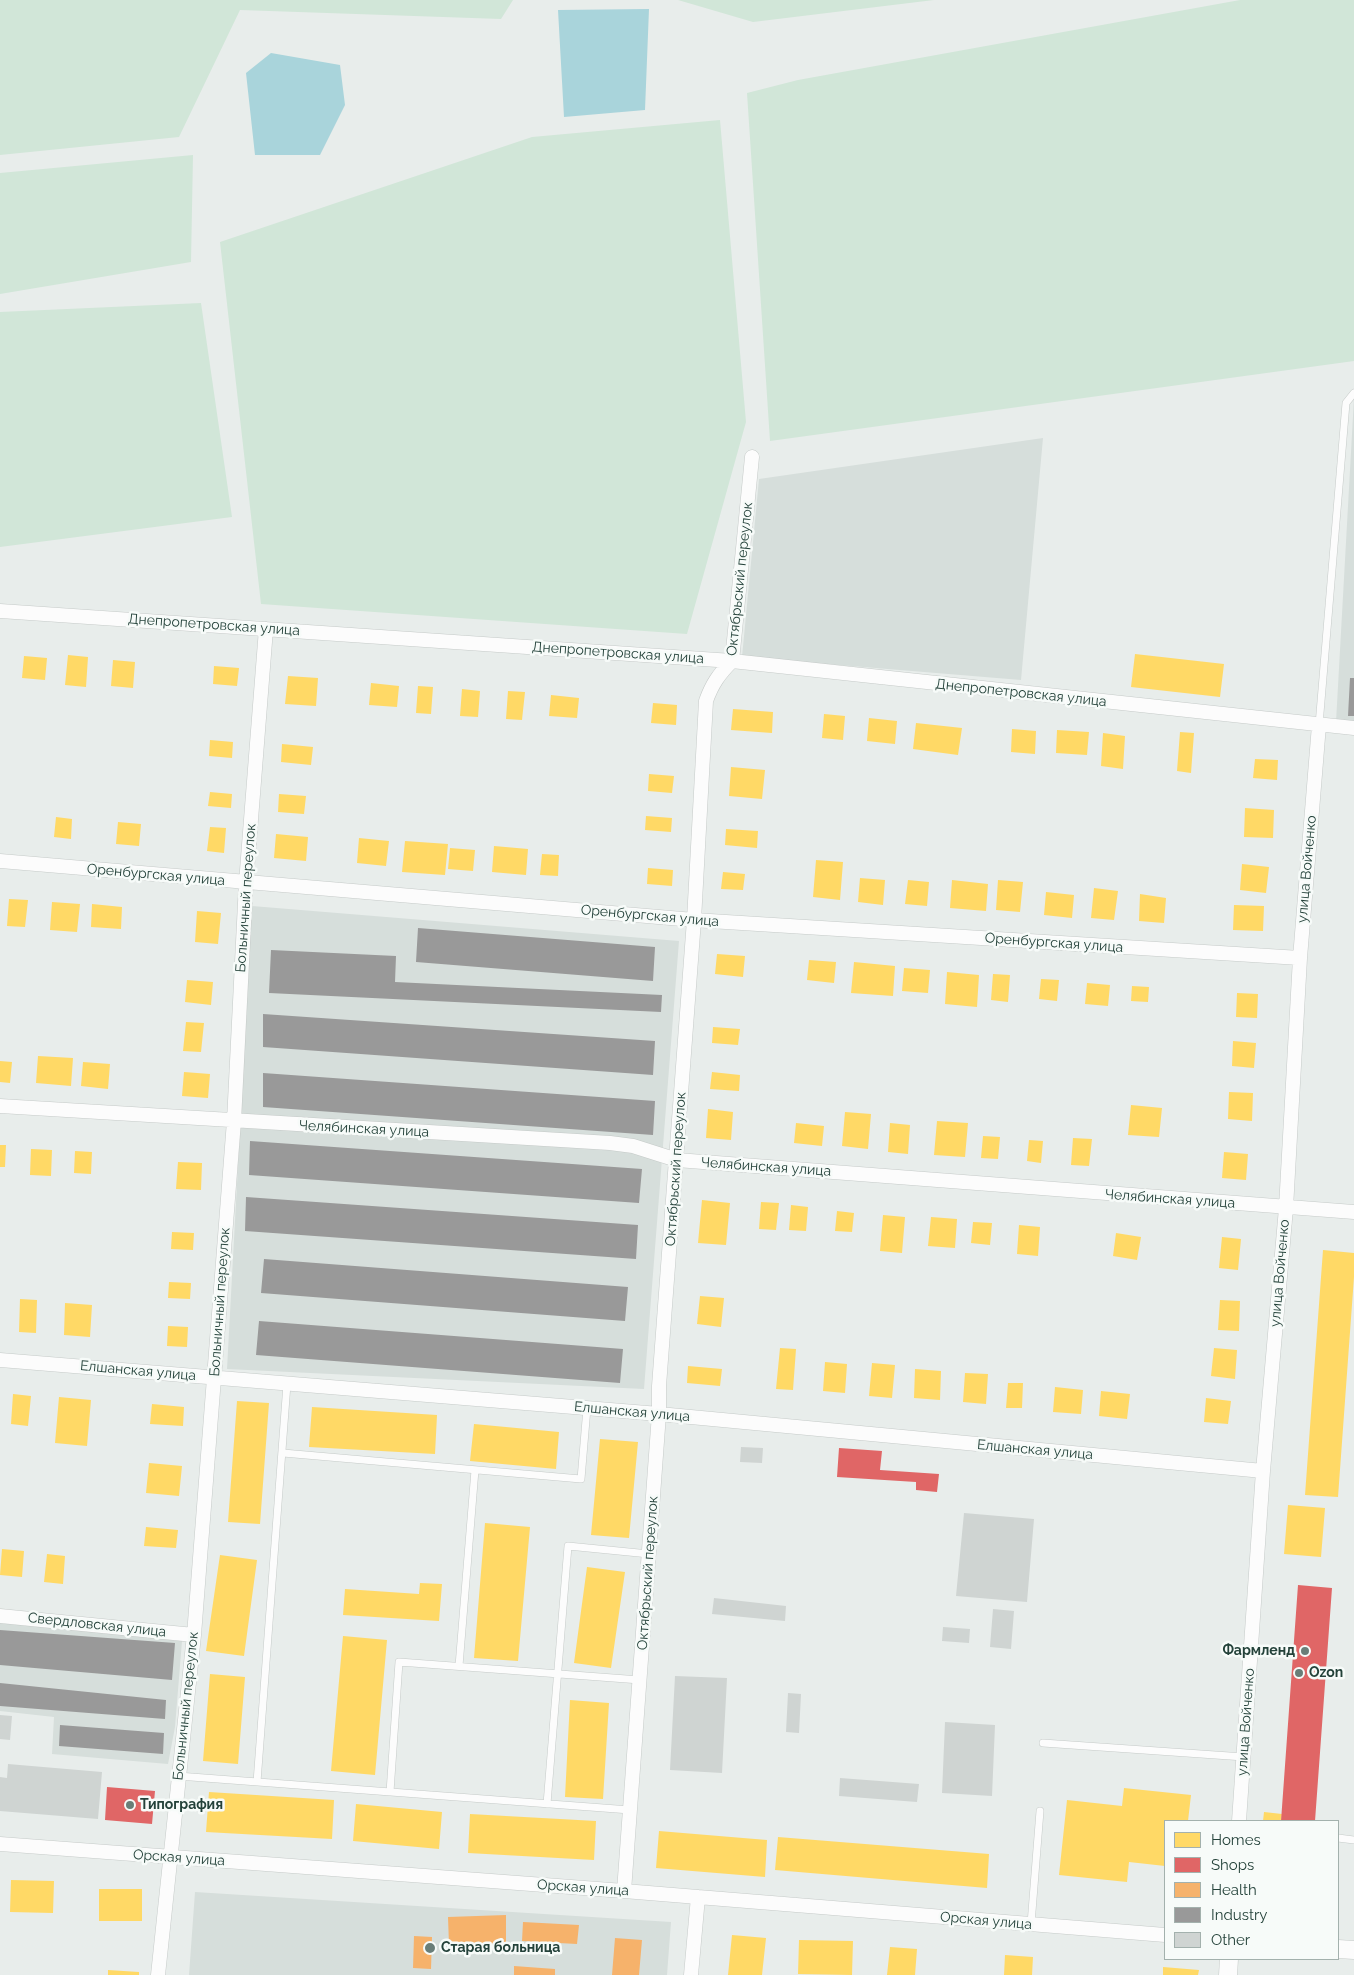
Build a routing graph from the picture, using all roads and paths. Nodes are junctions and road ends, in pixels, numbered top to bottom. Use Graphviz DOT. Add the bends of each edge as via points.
graph roads {
  1 [pos="1354,392"];
  2 [pos="752,457"];
  3 [pos="0,612"];
  4 [pos="266,628"];
  5 [pos="732,661"];
  6 [pos="1319,725"];
  7 [pos="1354,728"];
  8 [pos="0,861"];
  9 [pos="246,883"];
  10 [pos="694,920"];
  11 [pos="1300,958"];
  12 [pos="0,1106"];
  13 [pos="234,1122"];
  14 [pos="677,1160"];
  15 [pos="1286,1208"];
  16 [pos="1354,1212"];
  17 [pos="0,1360"];
  18 [pos="214,1378"];
  19 [pos="288,1384"];
  20 [pos="587,1408"];
  21 [pos="660,1414"];
  22 [pos="283,1453"];
  23 [pos="475,1470"];
  24 [pos="1263,1471"];
  25 [pos="649,1554"];
  26 [pos="0,1616"];
  27 [pos="194,1635"];
  28 [pos="459,1666"];
  29 [pos="558,1673"];
  30 [pos="640,1680"];
  31 [pos="1043,1743"];
  32 [pos="1244,1757"];
  33 [pos="178,1776"];
  34 [pos="257,1782"];
  35 [pos="390,1792"];
  36 [pos="547,1804"];
  37 [pos="630,1810"];
  38 [pos="1040,1811"];
  39 [pos="1239,1820"];
  40 [pos="1339,1838"];
  41 [pos="1354,1840"];
  42 [pos="0,1844"];
  43 [pos="169,1857"];
  44 [pos="624,1891"];
  45 [pos="698,1898"];
  46 [pos="1031,1924"];
  47 [pos="1164,1935"];
  48 [pos="1339,1949"];
  49 [pos="1354,1950"];
  50 [pos="1229,1960"];
  51 [pos="158,1975"];
  52 [pos="691,1975"];
  53 [pos="1228,1975"];
  1 -- 6 [label="lane" via="1346,404"];
  2 -- 5 [label="street, Октябрьский переулок"];
  3 -- 4 [label="street, Днепропетровская улица"];
  4 -- 5 [label="street, Днепропетровская улица"];
  4 -- 9 [label="street, Больничный переулок"];
  5 -- 6 [label="street, Днепропетровская улица"];
  5 -- 10 [label="street, Октябрьский переулок" via="718,675 706,701"];
  6 -- 7 [label="street, Днепропетровская улица"];
  6 -- 11 [label="street, улица Войченко"];
  8 -- 9 [label="street, Оренбургская улица"];
  9 -- 10 [label="street, Оренбургская улица"];
  9 -- 13 [label="street, Больничный переулок"];
  10 -- 11 [label="street, Оренбургская улица"];
  10 -- 14 [label="street, Октябрьский переулок"];
  11 -- 15 [label="street, улица Войченко"];
  12 -- 13 [label="street, Челябинская улица"];
  13 -- 14 [label="street, Челябинская улица" via="610,1143 633,1146"];
  13 -- 18 [label="street, Больничный переулок"];
  14 -- 15 [label="street, Челябинская улица"];
  14 -- 21 [label="street, Октябрьский переулок" via="659,1386"];
  15 -- 16 [label="street, Челябинская улица"];
  15 -- 24 [label="street, улица Войченко"];
  17 -- 18 [label="street, Елшанская улица"];
  18 -- 19 [label="street, Елшанская улица"];
  18 -- 27 [label="street, Больничный переулок"];
  19 -- 20 [label="street, Елшанская улица"];
  19 -- 22 [label="lane"];
  20 -- 21 [label="street, Елшанская улица"];
  20 -- 23 [label="lane" via="581,1479"];
  21 -- 24 [label="street, Елшанская улица"];
  21 -- 25 [label="street, Октябрьский переулок"];
  22 -- 23 [label="lane"];
  22 -- 34 [label="lane"];
  23 -- 28 [label="lane"];
  24 -- 32 [label="street, улица Войченко"];
  25 -- 29 [label="lane" via="568,1546"];
  25 -- 30 [label="street, Октябрьский переулок"];
  26 -- 27 [label="street, Свердловская улица"];
  27 -- 33 [label="street, Больничный переулок"];
  28 -- 29 [label="lane"];
  28 -- 35 [label="lane" via="400,1662"];
  29 -- 30 [label="lane"];
  29 -- 36 [label="lane"];
  30 -- 37 [label="street, Октябрьский переулок"];
  31 -- 32 [label="lane"];
  32 -- 39 [label="street, улица Войченко"];
  33 -- 34 [label="lane"];
  33 -- 43 [label="street, Больничный переулок"];
  34 -- 35 [label="lane"];
  35 -- 36 [label="lane"];
  36 -- 37 [label="lane"];
  37 -- 44 [label="street, Октябрьский переулок"];
  38 -- 46 [label="lane"];
  40 -- 41 [label="lane"];
  42 -- 43 [label="street, Орская улица"];
  43 -- 44 [label="street, Орская улица"];
  43 -- 51 [label="street, Больничный переулок"];
  44 -- 45 [label="street, Орская улица"];
  45 -- 46 [label="street, Орская улица"];
  45 -- 52 [label="street"];
  46 -- 47 [label="street, Орская улица"];
  48 -- 49 [label="street"];
  50 -- 53 [label="street"];
}
